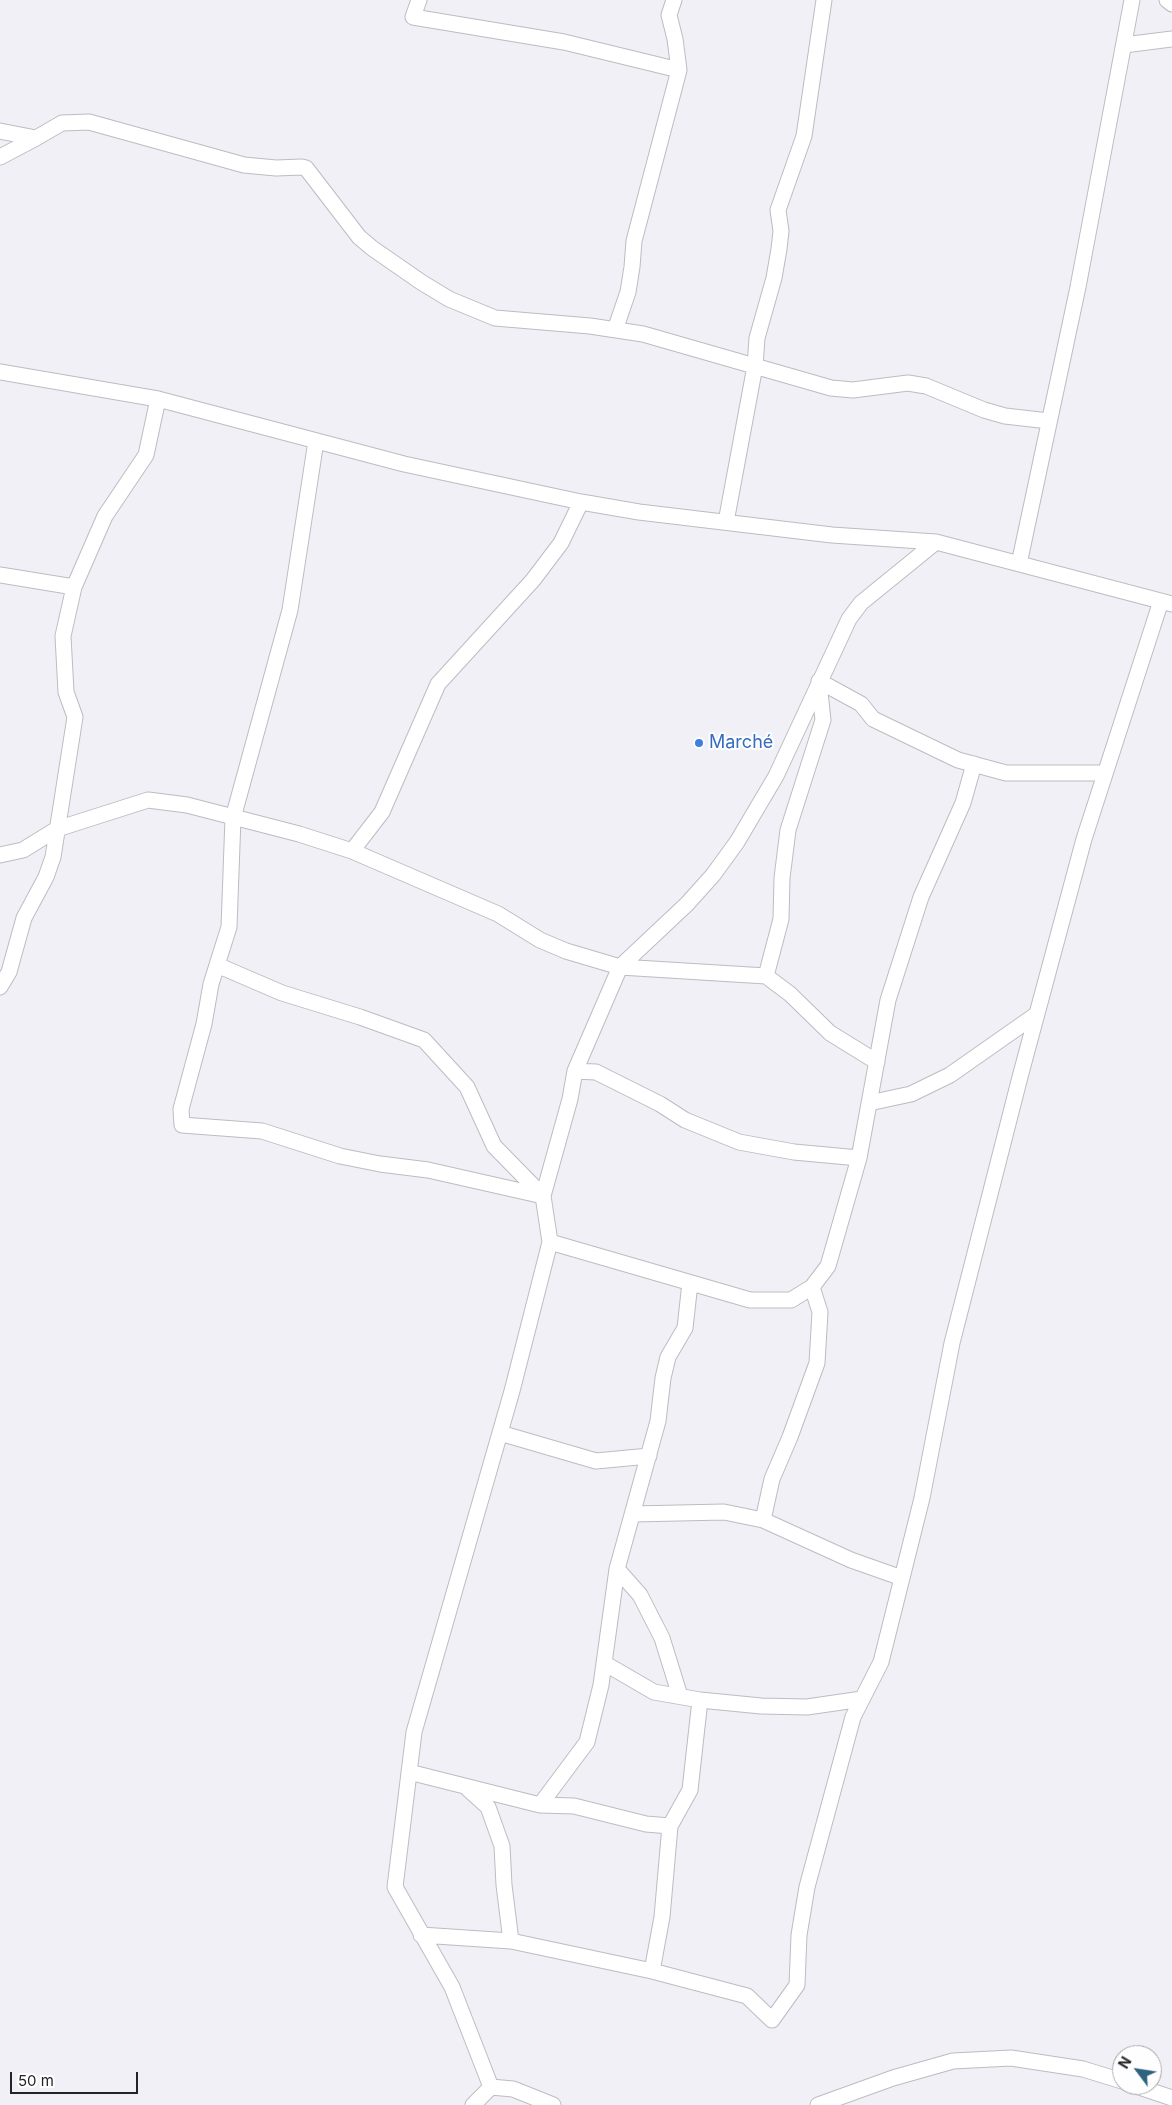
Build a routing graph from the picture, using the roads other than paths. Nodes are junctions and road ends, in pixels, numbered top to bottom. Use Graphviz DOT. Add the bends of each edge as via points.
graph roads {
  1 [pos="419,0"];
  2 [pos="674,0"];
  3 [pos="824,0"];
  4 [pos="1132,0"];
  5 [pos="1167,0"];
  6 [pos="1172,4"];
  7 [pos="1172,39"];
  8 [pos="1124,45"];
  9 [pos="679,70"];
  10 [pos="0,131"];
  11 [pos="36,138"];
  12 [pos="0,157"];
  13 [pos="615,330"];
  14 [pos="755,366"];
  15 [pos="0,372"];
  16 [pos="158,400"];
  17 [pos="1050,421"];
  18 [pos="316,440"];
  19 [pos="581,502"];
  20 [pos="726,522"];
  21 [pos="936,542"];
  22 [pos="1019,564"];
  23 [pos="0,575"];
  24 [pos="74,587"];
  25 [pos="1166,603"];
  26 [pos="819,681"];
  27 [pos="974,764"];
  28 [pos="1105,773"];
  29 [pos="232,818"];
  30 [pos="58,829"];
  31 [pos="352,851"];
  32 [pos="0,855"];
  33 [pos="217,965"];
  34 [pos="620,967"];
  35 [pos="766,976"];
  36 [pos="0,987"];
  37 [pos="1037,1014"];
  38 [pos="876,1062"];
  39 [pos="575,1071"];
  40 [pos="869,1103"];
  41 [pos="859,1158"];
  42 [pos="543,1196"];
  43 [pos="550,1242"];
  44 [pos="690,1282"];
  45 [pos="812,1287"];
  46 [pos="500,1433"];
  47 [pos="649,1456"];
  48 [pos="633,1514"];
  49 [pos="763,1520"];
  50 [pos="618,1569"];
  51 [pos="902,1578"];
  52 [pos="604,1663"];
  53 [pos="680,1696"];
  54 [pos="862,1699"];
  55 [pos="700,1700"];
  56 [pos="409,1772"];
  57 [pos="466,1787"];
  58 [pos="540,1805"];
  59 [pos="670,1826"];
  60 [pos="421,1934"];
  61 [pos="511,1941"];
  62 [pos="652,1971"];
  63 [pos="1112,2079"];
  64 [pos="491,2087"];
  65 [pos="473,2105"];
  66 [pos="553,2105"];
  67 [pos="818,2105"];
  1 -- 9 [label="street" via="413,17 564,42"];
  2 -- 9 [label="street" via="669,15"];
  3 -- 14 [label="street" via="804,136 778,210 779,249 757,338"];
  4 -- 8 [label="street"];
  5 -- 6 [label="street"];
  7 -- 8 [label="street"];
  8 -- 17 [label="street"];
  9 -- 13 [label="street" via="634,241 628,292"];
  10 -- 11 [label="street"];
  11 -- 12 [label="street"];
  11 -- 13 [label="street" via="62,123 89,122 244,165 306,168 359,237 449,299 495,318"];
  13 -- 14 [label="street" via="642,334"];
  14 -- 17 [label="street" via="831,388 926,386 1005,416"];
  14 -- 20 [label="street"];
  15 -- 16 [label="street"];
  16 -- 18 [label="street"];
  16 -- 24 [label="street" via="146,455 105,516"];
  17 -- 22 [label="street"];
  18 -- 19 [label="street" via="404,464"];
  18 -- 29 [label="street" via="290,610"];
  19 -- 20 [label="street"];
  19 -- 31 [label="street" via="561,543 533,580 438,684 382,812"];
  20 -- 21 [label="street" via="832,535"];
  21 -- 22 [label="street"];
  21 -- 26 [label="street" via="861,603 849,619"];
  22 -- 25 [label="street"];
  23 -- 24 [label="street"];
  24 -- 30 [label="street" via="63,636 66,692 76,717"];
  25 -- 28 [label="street"];
  26 -- 27 [label="street" via="861,704 873,719 958,760"];
  26 -- 34 [label="street" via="776,776 737,842 714,875 687,904"];
  26 -- 35 [label="street" via="823,720 788,830 781,919"];
  27 -- 28 [label="street" via="1006,773"];
  27 -- 38 [label="street" via="963,803 920,897 888,1000"];
  28 -- 37 [label="street"];
  29 -- 30 [label="street" via="187,805 148,800"];
  29 -- 31 [label="street"];
  29 -- 33 [label="street" via="229,927"];
  30 -- 32 [label="street" via="23,850"];
  30 -- 36 [label="street" via="46,877 24,918 9,972"];
  31 -- 34 [label="street" via="498,914 549,944"];
  33 -- 42 [label="street" via="282,993 424,1040 467,1087 494,1146"];
  33 -- 42 [label="street" via="181,1109 182,1125 262,1131 340,1156 428,1170"];
  34 -- 35 [label="street"];
  34 -- 39 [label="street"];
  35 -- 38 [label="street" via="790,994 830,1033"];
  37 -- 40 [label="street" via="950,1075 911,1094"];
  37 -- 51 [label="street" via="952,1342 922,1498"];
  38 -- 40 [label="street"];
  39 -- 41 [label="street" via="596,1072 660,1104 684,1120 739,1142 794,1152"];
  39 -- 42 [label="street"];
  40 -- 41 [label="street"];
  41 -- 45 [label="street" via="828,1266"];
  42 -- 43 [label="street"];
  43 -- 44 [label="street"];
  43 -- 46 [label="street"];
  44 -- 45 [label="street" via="750,1300 791,1300"];
  44 -- 47 [label="street" via="685,1328 668,1357"];
  45 -- 49 [label="street" via="820,1312 816,1363 772,1479"];
  46 -- 47 [label="street" via="596,1461"];
  46 -- 56 [label="street" via="414,1732"];
  47 -- 48 [label="street"];
  48 -- 49 [label="street" via="724,1512"];
  48 -- 50 [label="street"];
  49 -- 51 [label="street" via="851,1560"];
  50 -- 52 [label="street"];
  50 -- 53 [label="street" via="640,1595 662,1638"];
  51 -- 54 [label="street" via="882,1662"];
  52 -- 53 [label="street" via="654,1692"];
  52 -- 58 [label="street" via="586,1742"];
  53 -- 55 [label="street"];
  54 -- 55 [label="street" via="807,1708"];
  54 -- 62 [label="street" via="853,1717 807,1887 799,1935 797,1985 772,2020 747,1996"];
  55 -- 59 [label="street" via="690,1790"];
  56 -- 57 [label="street"];
  56 -- 60 [label="street" via="395,1887"];
  57 -- 58 [label="street"];
  57 -- 61 [label="street" via="488,1807 502,1846"];
  58 -- 59 [label="street" via="574,1806 646,1824"];
  59 -- 62 [label="street" via="662,1917"];
  60 -- 61 [label="street"];
  60 -- 64 [label="street" via="452,1987"];
  61 -- 62 [label="street"];
  63 -- 67 [label="street" via="1083,2069 1011,2058 953,2061"];
  64 -- 65 [label="street"];
  64 -- 66 [label="street" via="513,2089"];
}
